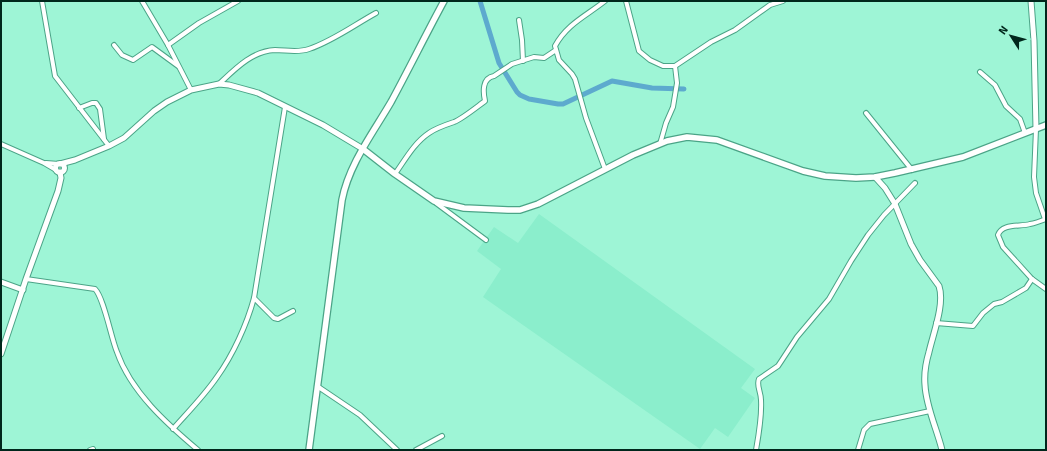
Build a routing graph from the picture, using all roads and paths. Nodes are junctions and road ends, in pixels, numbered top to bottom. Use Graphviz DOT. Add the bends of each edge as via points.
graph roads {
  1 [pos="42,1"];
  2 [pos="142,1"];
  3 [pos="238,1"];
  4 [pos="444,1"];
  5 [pos="605,1"];
  6 [pos="626,1"];
  7 [pos="783,1"];
  8 [pos="1031,1"];
  9 [pos="376,13"];
  10 [pos="519,20"];
  11 [pos="114,45"];
  12 [pos="168,45"];
  13 [pos="556,50"];
  14 [pos="523,61"];
  15 [pos="178,66"];
  16 [pos="675,66"];
  17 [pos="980,72"];
  18 [pos="219,84"];
  19 [pos="191,90"];
  20 [pos="285,107"];
  21 [pos="79,108"];
  22 [pos="866,113"];
  23 [pos="1046,125"];
  24 [pos="1036,129"];
  25 [pos="1025,133"];
  26 [pos="104,139"];
  27 [pos="1,144"];
  28 [pos="660,144"];
  29 [pos="109,146"];
  30 [pos="363,149"];
  31 [pos="75,160"];
  32 [pos="44,163"];
  33 [pos="59,164"];
  34 [pos="64,168"];
  35 [pos="606,169"];
  36 [pos="912,170"];
  37 [pos="58,171"];
  38 [pos="395,174"];
  39 [pos="875,177"];
  40 [pos="915,183"];
  41 [pos="434,201"];
  42 [pos="895,204"];
  43 [pos="1045,219"];
  44 [pos="486,240"];
  45 [pos="26,279"];
  46 [pos="1032,279"];
  47 [pos="1,282"];
  48 [pos="1046,289"];
  49 [pos="23,290"];
  50 [pos="254,298"];
  51 [pos="293,311"];
  52 [pos="936,323"];
  53 [pos="1,354"];
  54 [pos="317,386"];
  55 [pos="930,412"];
  56 [pos="173,429"];
  57 [pos="442,436"];
  58 [pos="198,450"];
  59 [pos="309,450"];
  60 [pos="397,450"];
  61 [pos="416,450"];
  62 [pos="756,450"];
  63 [pos="858,450"];
  64 [pos="942,450"];
  1 -- 21 [label="street" via="55,76"];
  2 -- 12 [label="street"];
  3 -- 12 [label="street"];
  4 -- 30 [label="main road"];
  5 -- 13 [label="street" via="569,26 559,38"];
  6 -- 16 [label="street" via="639,51 663,66"];
  7 -- 16 [label="street" via="770,5 735,30 711,42"];
  8 -- 24 [label="street"];
  9 -- 18 [label="street" via="308,50 266,51 256,55"];
  10 -- 14 [label="street"];
  11 -- 15 [label="street" via="122,55 133,60 152,47"];
  12 -- 15 [label="street"];
  13 -- 14 [label="street" via="544,58 534,57"];
  13 -- 35 [label="street" via="559,60 572,74"];
  14 -- 38 [label="street" via="508,66 486,80 483,91 485,101 465,116 425,136"];
  15 -- 19 [label="street"];
  16 -- 28 [label="street" via="676,92"];
  17 -- 25 [label="street" via="995,85 1006,106 1020,119"];
  18 -- 19 [label="street"];
  18 -- 20 [label="street" via="250,90"];
  19 -- 29 [label="street" via="167,102 129,134"];
  20 -- 30 [label="street" via="323,125"];
  20 -- 50 [label="street"];
  21 -- 26 [label="street"];
  21 -- 26 [label="street" via="92,103 98,105"];
  22 -- 36 [label="street"];
  23 -- 24 [label="main road"];
  24 -- 25 [label="main road"];
  24 -- 43 [label="street" via="1034,177 1036,193"];
  25 -- 36 [label="main road" via="963,157"];
  26 -- 29 [label="street"];
  27 -- 32 [label="street"];
  28 -- 35 [label="main road"];
  28 -- 39 [label="main road" via="687,137 704,137 825,176"];
  29 -- 31 [label="street"];
  30 -- 38 [label="main road"];
  30 -- 54 [label="main road" via="349,177 342,200"];
  31 -- 33 [label="street"];
  31 -- 34 [label="street"];
  32 -- 33 [label="street"];
  32 -- 37 [label="street"];
  33 -- 34 [label="street"];
  33 -- 37 [label="street" via="56,166"];
  34 -- 37 [label="street" via="63,171"];
  35 -- 41 [label="main road" via="538,204 520,210 464,208"];
  36 -- 39 [label="main road"];
  37 -- 45 [label="street" via="61,178 55,199"];
  38 -- 41 [label="main road"];
  39 -- 42 [label="street"];
  40 -- 42 [label="street"];
  41 -- 44 [label="street"];
  42 -- 52 [label="street" via="911,244 941,291"];
  42 -- 62 [label="street" via="868,236 850,261 826,304 797,337 778,366 759,378 761,406"];
  43 -- 46 [label="street" via="1033,224 1003,229 998,236 1003,247"];
  45 -- 49 [label="street"];
  45 -- 56 [label="street" via="97,291 117,353 128,375 152,408"];
  46 -- 48 [label="street"];
  46 -- 52 [label="street" via="1026,288 994,304 973,326"];
  47 -- 49 [label="street"];
  49 -- 53 [label="street"];
  50 -- 51 [label="street" via="274,318 278,319"];
  50 -- 56 [label="street" via="250,314 218,376"];
  52 -- 55 [label="street" via="925,375"];
  54 -- 59 [label="main road"];
  54 -- 60 [label="street" via="360,415"];
  55 -- 63 [label="street" via="866,426"];
  55 -- 64 [label="street"];
  56 -- 58 [label="street"];
  57 -- 61 [label="street"];
}
